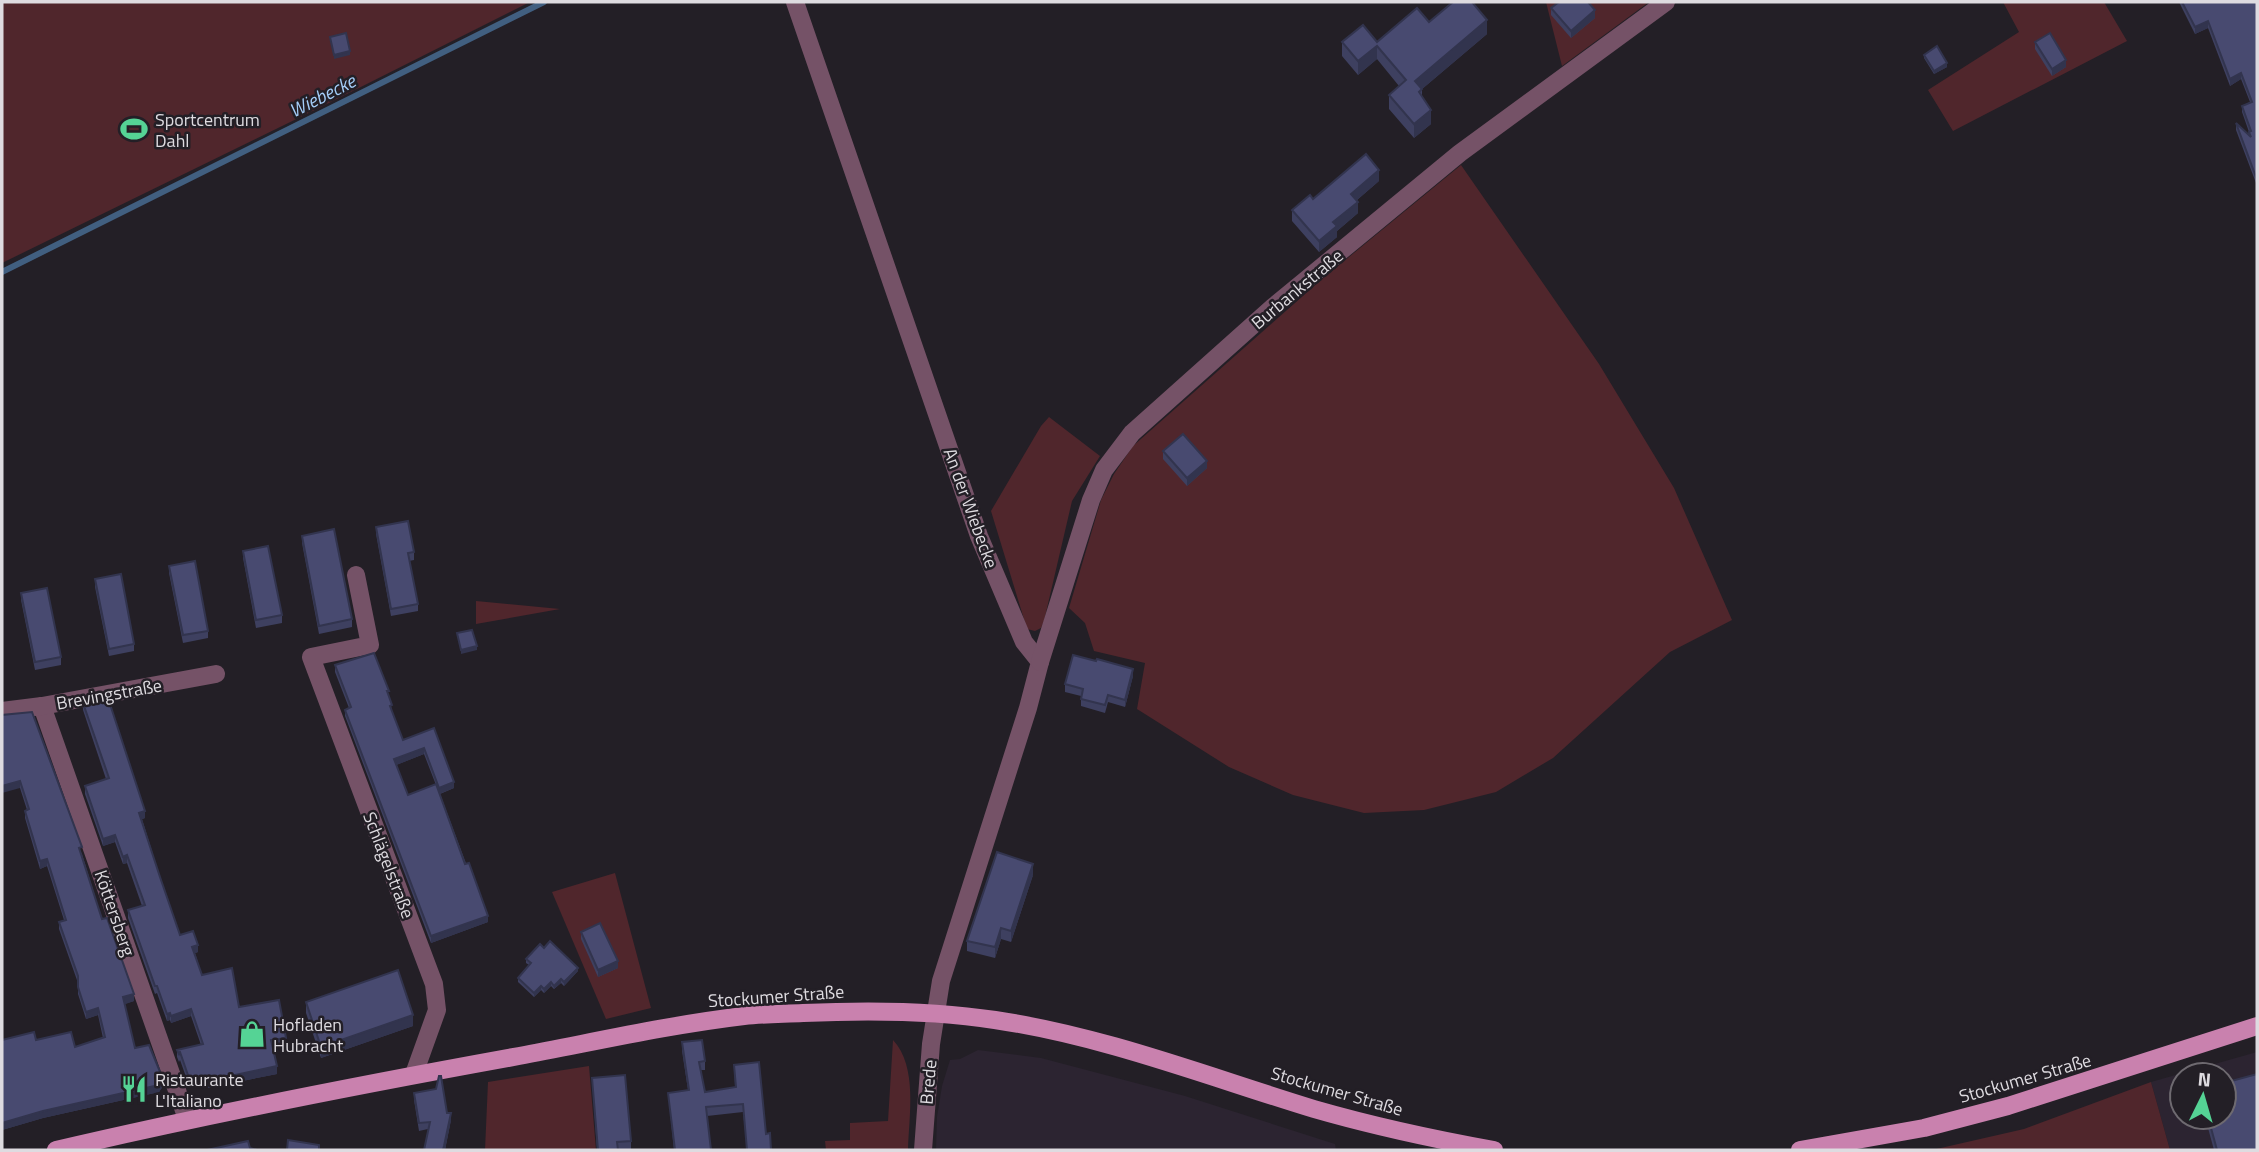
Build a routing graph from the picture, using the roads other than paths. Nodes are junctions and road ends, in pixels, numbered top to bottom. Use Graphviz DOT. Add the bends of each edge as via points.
graph roads {
  1 [pos="795,2"];
  2 [pos="1666,2"];
  3 [pos="356,575"];
  4 [pos="1040,662"];
  5 [pos="216,674"];
  6 [pos="43,706"];
  7 [pos="2,711"];
  8 [pos="934,1014"];
  9 [pos="2257,1026"];
  10 [pos="414,1074"];
  11 [pos="187,1119"];
  12 [pos="56,1150"];
  13 [pos="923,1150"];
  14 [pos="1494,1150"];
  15 [pos="1800,1150"];
  1 -- 4 [label="street, An der Wiebecke" via="979,536 1024,642"];
  2 -- 4 [label="street, Burbankstraße" via="1460,153 1273,307 1132,433 1104,470 1091,500"];
  3 -- 10 [label="street, Schlägelstraße" via="370,645 311,657 434,984 437,1010"];
  4 -- 8 [label="street" via="946,962"];
  5 -- 6 [label="street, Brevingstraße"];
  6 -- 7 [label="street, Brevingstraße"];
  6 -- 11 [label="street, Köttersberg"];
  8 -- 10 [label="main road, Stockumer Straße" via="865,1010 749,1016"];
  8 -- 13 [label="street, Brede"];
  8 -- 14 [label="main road, Stockumer Straße" via="996,1020 1073,1036 1376,1126"];
  9 -- 15 [label="main road, Stockumer Straße" via="2008,1106 1924,1128"];
  10 -- 11 [label="main road, Stockumer Straße"];
  11 -- 12 [label="main road, Stockumer Straße"];
}
